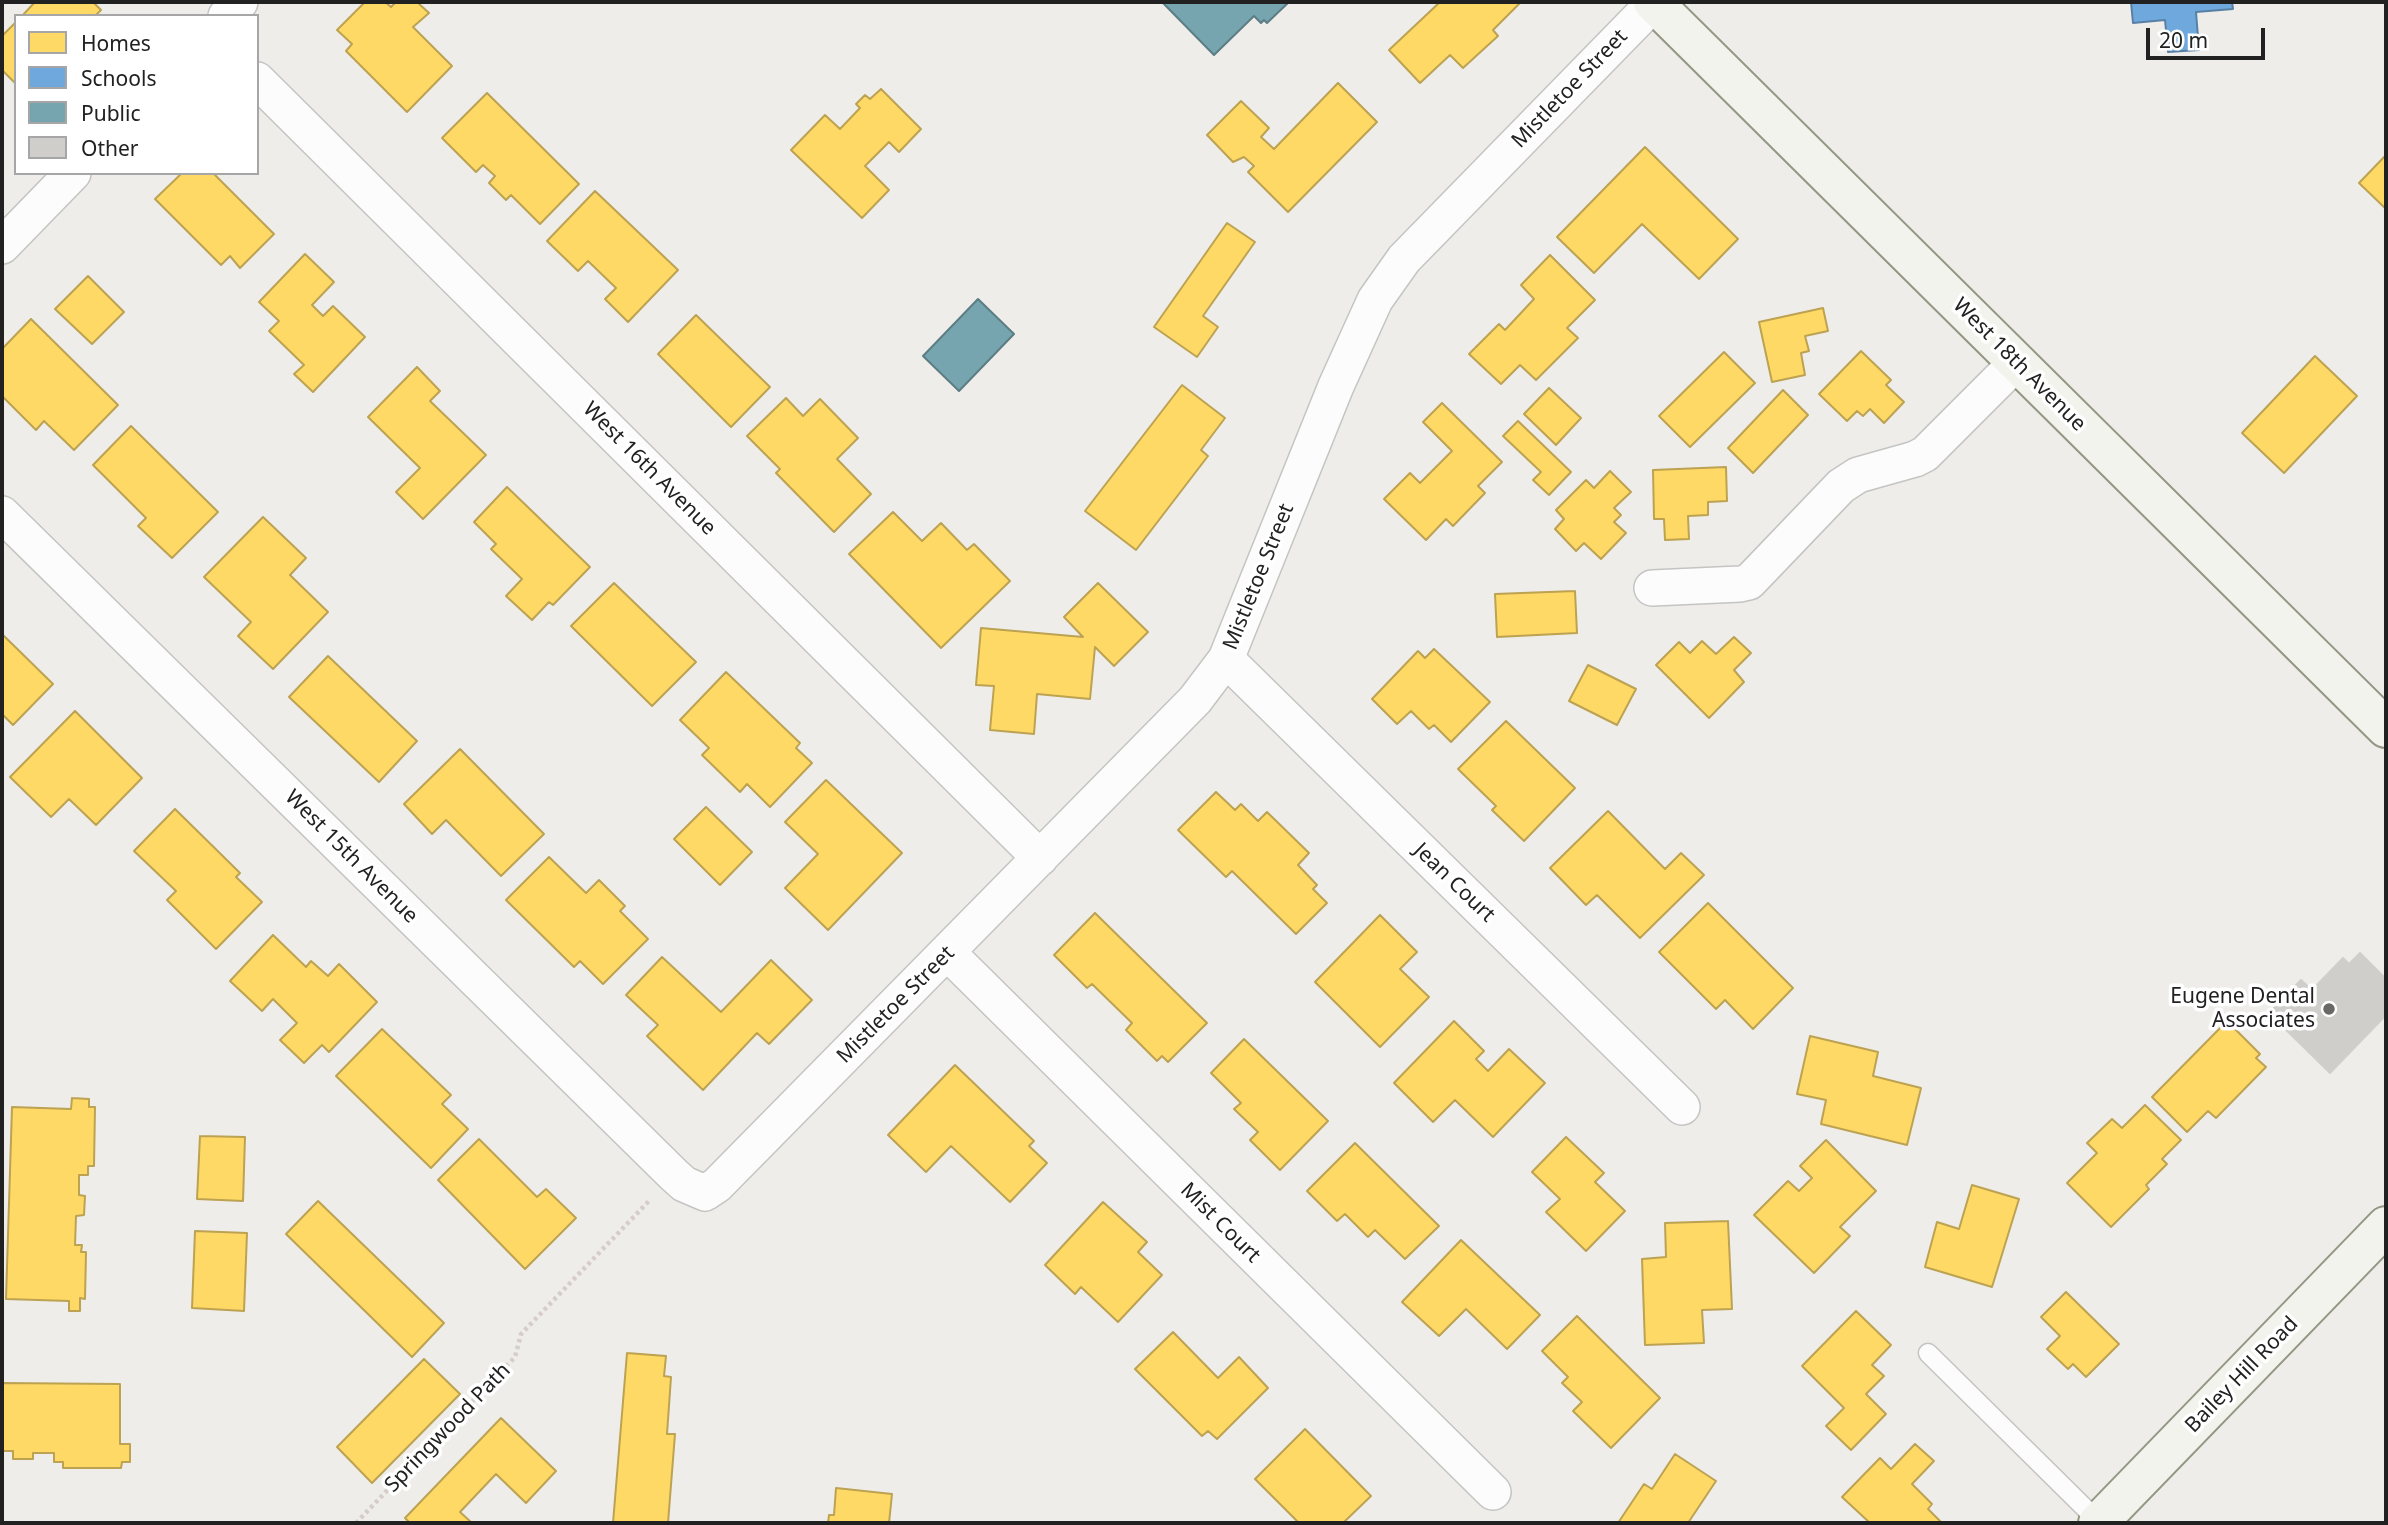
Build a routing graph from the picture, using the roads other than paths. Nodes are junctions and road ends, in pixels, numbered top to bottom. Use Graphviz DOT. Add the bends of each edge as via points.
graph roads {
  1 [pos="1653,2"];
  2 [pos="259,82"];
  3 [pos="71,175"];
  4 [pos="2,246"];
  5 [pos="2017,362"];
  6 [pos="2,513"];
  7 [pos="1652,588"];
  8 [pos="1226,659"];
  9 [pos="2386,728"];
  10 [pos="1040,858"];
  11 [pos="948,953"];
  12 [pos="1682,1107"];
  13 [pos="705,1193"];
  14 [pos="2386,1226"];
  15 [pos="1928,1353"];
  16 [pos="1493,1492"];
  17 [pos="2098,1523"];
  1 -- 5 [label="main road, West 18th Avenue"];
  1 -- 8 [label="street, Mistletoe Street" via="1404,259 1375,300"];
  2 -- 10 [label="street, West 16th Avenue"];
  3 -- 4 [label="street"];
  5 -- 7 [label="street" via="1925,454 1858,475 1841,486 1749,582"];
  5 -- 9 [label="main road, West 18th Avenue"];
  6 -- 13 [label="street, West 15th Avenue" via="674,1175"];
  8 -- 10 [label="street, Mistletoe Street" via="1195,700"];
  8 -- 12 [label="street, Jean Court"];
  10 -- 11 [label="street, Mistletoe Street"];
  11 -- 13 [label="street, Mistletoe Street"];
  11 -- 16 [label="street, Mist Court"];
  14 -- 17 [label="main road, Bailey Hill Road"];
  15 -- 17 [label="lane"];
}
